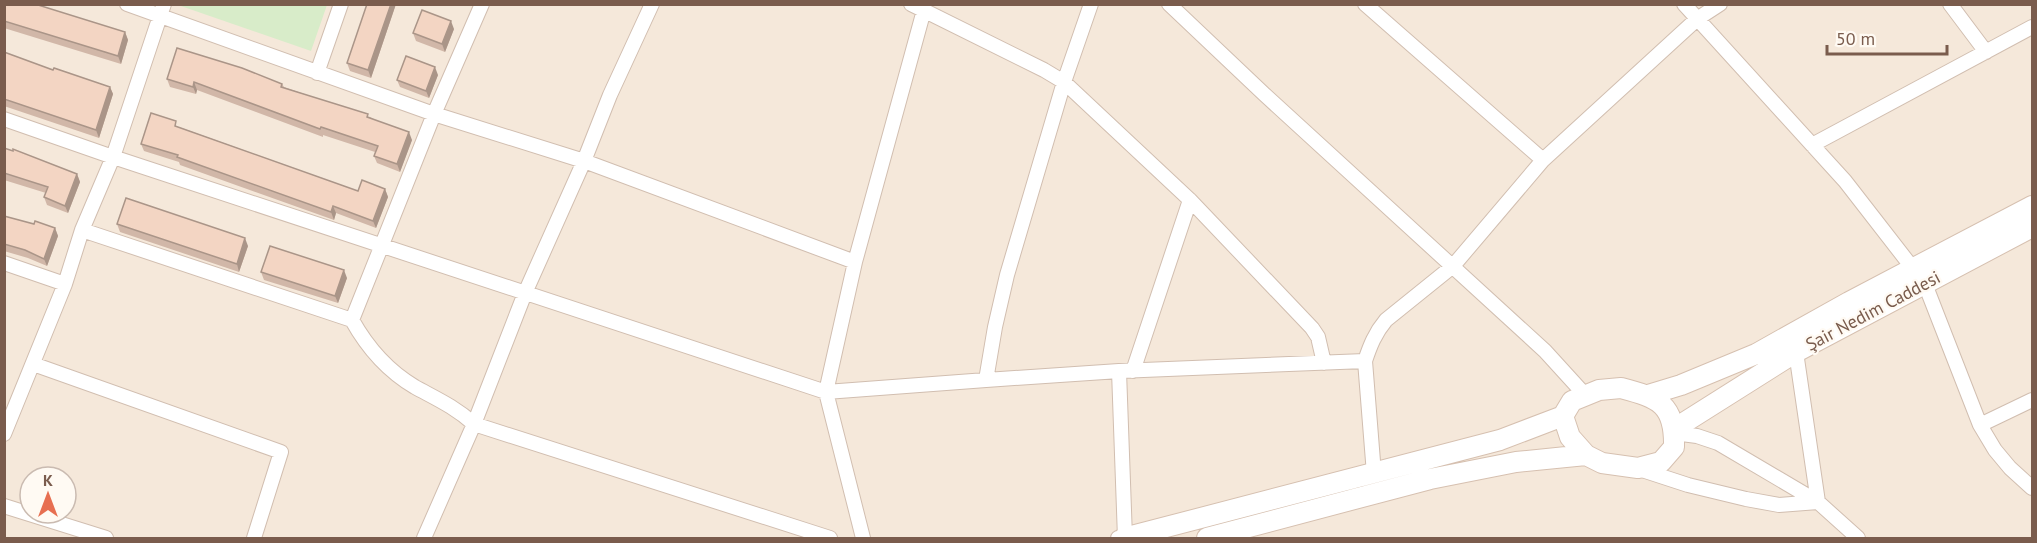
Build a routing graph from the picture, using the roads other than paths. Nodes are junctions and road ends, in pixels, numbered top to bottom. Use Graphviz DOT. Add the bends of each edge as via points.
graph roads {
  1 [pos="127,4"];
  2 [pos="341,4"];
  3 [pos="482,4"];
  4 [pos="652,4"];
  5 [pos="1091,4"];
  6 [pos="1169,4"];
  7 [pos="1365,4"];
  8 [pos="1684,4"];
  9 [pos="1720,4"];
  10 [pos="1950,4"];
  11 [pos="918,7"];
  12 [pos="162,10"];
  13 [pos="1697,19"];
  14 [pos="2032,27"];
  15 [pos="1986,52"];
  16 [pos="317,73"];
  17 [pos="1064,82"];
  18 [pos="434,114"];
  19 [pos="4,119"];
  20 [pos="1812,145"];
  21 [pos="113,157"];
  22 [pos="1543,160"];
  23 [pos="584,161"];
  24 [pos="1190,200"];
  25 [pos="2032,206"];
  26 [pos="2032,227"];
  27 [pos="82,230"];
  28 [pos="381,245"];
  29 [pos="855,262"];
  30 [pos="4,263"];
  31 [pos="1453,266"];
  32 [pos="1913,268"];
  33 [pos="65,284"];
  34 [pos="1924,284"];
  35 [pos="525,293"];
  36 [pos="352,320"];
  37 [pos="1796,352"];
  38 [pos="1365,362"];
  39 [pos="1324,363"];
  40 [pos="33,364"];
  41 [pos="1126,371"];
  42 [pos="986,380"];
  43 [pos="826,393"];
  44 [pos="1648,395"];
  45 [pos="1586,396"];
  46 [pos="2032,400"];
  47 [pos="1563,416"];
  48 [pos="474,424"];
  49 [pos="1980,425"];
  50 [pos="1674,431"];
  51 [pos="4,434"];
  52 [pos="1586,455"];
  53 [pos="1638,468"];
  54 [pos="1374,474"];
  55 [pos="2032,488"];
  56 [pos="1818,502"];
  57 [pos="4,506"];
  58 [pos="106,538"];
  59 [pos="254,538"];
  60 [pos="424,538"];
  61 [pos="830,538"];
  62 [pos="863,538"];
  63 [pos="1118,538"];
  64 [pos="1125,538"];
  65 [pos="1207,538"];
  66 [pos="1858,538"];
  1 -- 12 [label="street"];
  2 -- 16 [label="street"];
  3 -- 18 [label="street"];
  4 -- 23 [label="street"];
  5 -- 17 [label="street"];
  6 -- 31 [label="street"];
  7 -- 22 [label="street"];
  8 -- 13 [label="street"];
  9 -- 13 [label="street"];
  10 -- 15 [label="street"];
  11 -- 17 [label="street"];
  11 -- 29 [label="street"];
  12 -- 16 [label="street"];
  12 -- 21 [label="street"];
  13 -- 20 [label="street"];
  13 -- 22 [label="street"];
  14 -- 15 [label="street"];
  15 -- 20 [label="street"];
  16 -- 18 [label="street"];
  17 -- 24 [label="street"];
  17 -- 42 [label="street" via="1007,275"];
  18 -- 23 [label="street"];
  18 -- 28 [label="street"];
  19 -- 21 [label="street"];
  20 -- 32 [label="street"];
  21 -- 27 [label="street"];
  21 -- 28 [label="street"];
  22 -- 31 [label="street"];
  23 -- 29 [label="street"];
  23 -- 35 [label="street"];
  24 -- 39 [label="street" via="1312,328"];
  24 -- 41 [label="street"];
  25 -- 32 [label="street"];
  26 -- 34 [label="street, Şair Nedim Caddesi"];
  27 -- 33 [label="street"];
  27 -- 36 [label="street"];
  28 -- 35 [label="street"];
  28 -- 36 [label="street"];
  29 -- 43 [label="street"];
  30 -- 33 [label="street"];
  31 -- 38 [label="street" via="1386,320 1370,345"];
  31 -- 45 [label="street" via="1545,351"];
  32 -- 34 [label="street"];
  32 -- 44 [label="street" via="1756,354"];
  33 -- 40 [label="street"];
  34 -- 37 [label="street, Şair Nedim Caddesi"];
  34 -- 49 [label="street"];
  35 -- 43 [label="street"];
  35 -- 48 [label="street"];
  36 -- 48 [label="street" via="372,350 398,375 458,409"];
  37 -- 50 [label="street, Şair Nedim Caddesi"];
  37 -- 56 [label="street"];
  38 -- 39 [label="street"];
  38 -- 54 [label="street"];
  39 -- 41 [label="street"];
  40 -- 51 [label="street"];
  40 -- 59 [label="street" via="281,452"];
  41 -- 42 [label="street"];
  41 -- 64 [label="street"];
  42 -- 43 [label="street"];
  43 -- 62 [label="street"];
  44 -- 45 [label="street" via="1621,388"];
  44 -- 50 [label="street" via="1666,408"];
  45 -- 47 [label="street" via="1572,401"];
  46 -- 49 [label="street"];
  47 -- 52 [label="street" via="1570,437"];
  47 -- 54 [label="street" via="1500,440"];
  48 -- 60 [label="street"];
  48 -- 61 [label="street"];
  49 -- 55 [label="street" via="1995,450"];
  50 -- 53 [label="street" via="1674,447 1661,462"];
  50 -- 56 [label="street" via="1718,443"];
  52 -- 53 [label="street" via="1602,463"];
  52 -- 65 [label="street" via="1516,462 1430,479"];
  53 -- 56 [label="street" via="1746,499 1779,505"];
  54 -- 64 [label="street"];
  56 -- 66 [label="street"];
  57 -- 58 [label="street"];
  63 -- 64 [label="street"];
}
